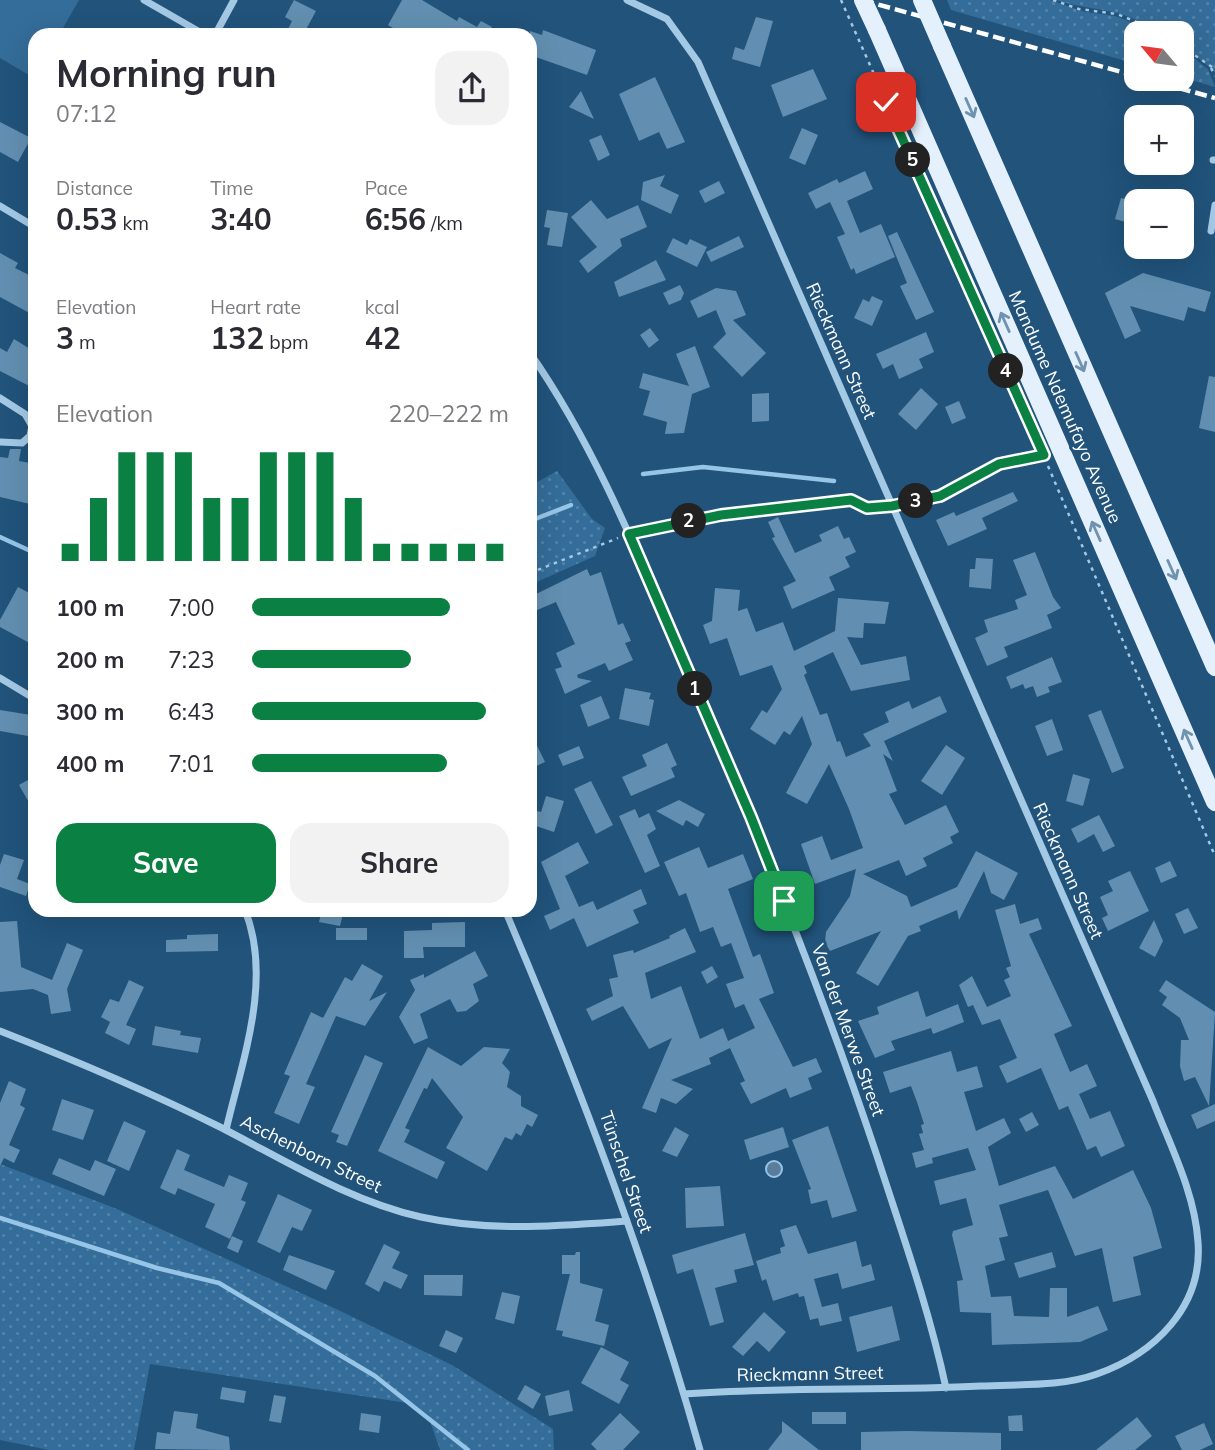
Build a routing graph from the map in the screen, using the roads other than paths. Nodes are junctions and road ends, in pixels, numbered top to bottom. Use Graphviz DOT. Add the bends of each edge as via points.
graph roads {
  1 [pos="144,0"];
  2 [pos="234,0"];
  3 [pos="627,0"];
  4 [pos="863,0"];
  5 [pos="922,0"];
  6 [pos="193,28"];
  7 [pos="219,28"];
  8 [pos="1215,205"];
  9 [pos="0,206"];
  10 [pos="28,223"];
  11 [pos="1211,231"];
  12 [pos="537,365"];
  13 [pos="0,398"];
  14 [pos="28,419"];
  15 [pos="28,438"];
  16 [pos="0,442"];
  17 [pos="1215,667"];
  18 [pos="0,678"];
  19 [pos="28,695"];
  20 [pos="1215,802"];
  21 [pos="247,917"];
  22 [pos="508,917"];
  23 [pos="0,1031"];
  24 [pos="226,1130"];
  25 [pos="627,1221"];
  26 [pos="946,1388"];
  27 [pos="684,1394"];
  28 [pos="700,1450"];
  1 -- 6 [label="street"];
  2 -- 7 [label="street"];
  3 -- 26 [label="street, Rieckmann Street" via="667,19 698,62 1153,1101 1189,1197 1198,1242 1195,1281 1166,1333 1144,1352 1079,1379"];
  20 -- 4 [label="main road, Mandume Ndemufayo Avenue, one-way, bridge"];
  5 -- 17 [label="main road, Mandume Ndemufayo Avenue, one-way, bridge"];
  8 -- 11 [label="street"];
  9 -- 10 [label="street"];
  12 -- 26 [label="street, Van der Merwe Street" via="573,419 629,534 751,817 848,1071 931,1319"];
  13 -- 14 [label="street"];
  15 -- 16 [label="street" via="22,443"];
  18 -- 19 [label="street"];
  21 -- 24 [label="street" via="258,970"];
  22 -- 25 [label="street, Tünschel Street" via="574,1073"];
  23 -- 24 [label="street, Aschenborn Street" via="116,1077"];
  24 -- 25 [label="street, Aschenborn Street" via="379,1204 419,1216 466,1225 536,1227"];
  25 -- 27 [label="street, Tünschel Street"];
  26 -- 27 [label="street, Rieckmann Street"];
  27 -- 28 [label="street, Tünschel Street"];
}
